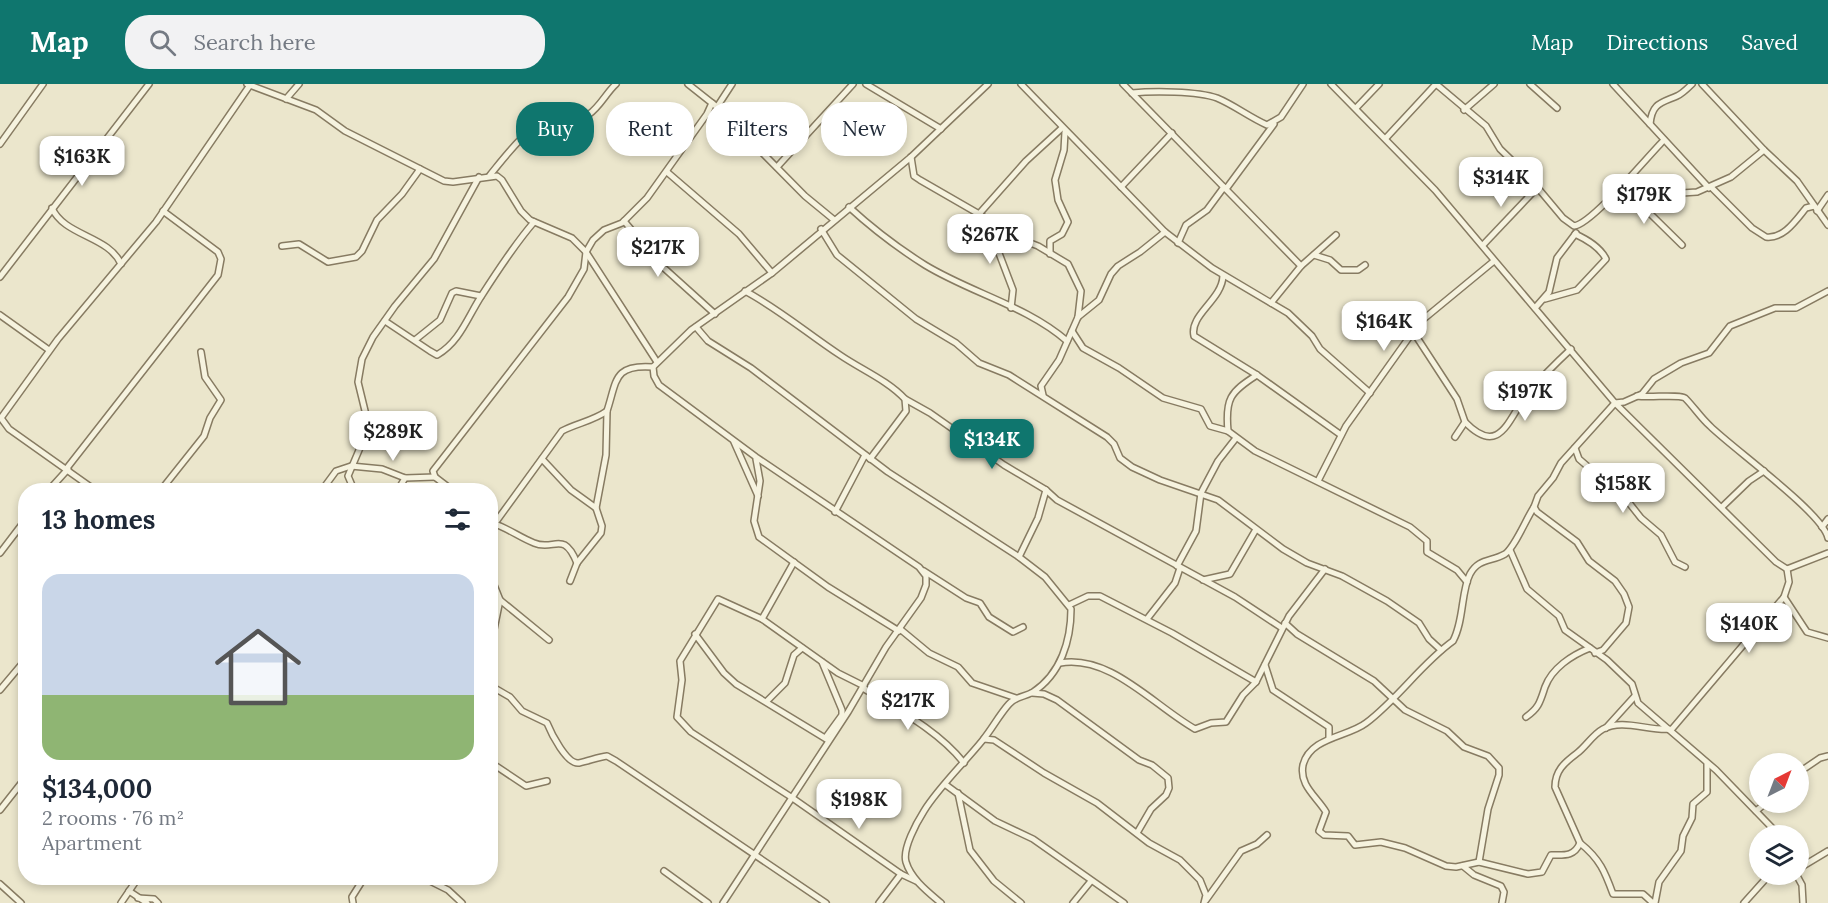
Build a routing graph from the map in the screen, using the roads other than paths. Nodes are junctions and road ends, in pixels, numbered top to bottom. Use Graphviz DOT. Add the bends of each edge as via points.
graph roads {
  1 [pos="42,84"];
  2 [pos="149,84"];
  3 [pos="299,84"];
  4 [pos="616,84"];
  5 [pos="688,84"];
  6 [pos="732,84"];
  7 [pos="853,84"];
  8 [pos="866,84"];
  9 [pos="988,84"];
  10 [pos="1021,84"];
  11 [pos="1123,84"];
  12 [pos="1303,84"];
  13 [pos="1331,84"];
  14 [pos="1379,84"];
  15 [pos="1436,84"];
  16 [pos="1494,84"];
  17 [pos="1530,84"];
  18 [pos="1613,84"];
  19 [pos="1692,84"];
  20 [pos="1702,84"];
  21 [pos="248,85"];
  22 [pos="1132,93"];
  23 [pos="286,99"];
  24 [pos="710,102"];
  25 [pos="717,102"];
  26 [pos="1356,108"];
  27 [pos="1557,108"];
  28 [pos="1464,110"];
  29 [pos="706,115"];
  30 [pos="1275,123"];
  31 [pos="1650,124"];
  32 [pos="941,129"];
  33 [pos="1063,130"];
  34 [pos="1172,133"];
  35 [pos="1386,138"];
  36 [pos="1664,140"];
  37 [pos="0,144"];
  38 [pos="1764,150"];
  39 [pos="766,156"];
  40 [pos="911,157"];
  41 [pos="777,167"];
  42 [pos="420,169"];
  43 [pos="667,172"];
  44 [pos="490,175"];
  45 [pos="478,177"];
  46 [pos="1121,187"];
  47 [pos="1622,187"];
  48 [pos="1225,188"];
  49 [pos="1537,188"];
  50 [pos="1710,188"];
  51 [pos="1828,195"];
  52 [pos="849,207"];
  53 [pos="52,208"];
  54 [pos="1816,208"];
  55 [pos="163,211"];
  56 [pos="980,214"];
  57 [pos="986,218"];
  58 [pos="833,219"];
  59 [pos="624,221"];
  60 [pos="534,222"];
  61 [pos="1828,225"];
  62 [pos="1577,226"];
  63 [pos="821,229"];
  64 [pos="1165,232"];
  65 [pos="1575,234"];
  66 [pos="1336,235"];
  67 [pos="1178,243"];
  68 [pos="1483,244"];
  69 [pos="1683,245"];
  70 [pos="282,246"];
  71 [pos="586,252"];
  72 [pos="1050,254"];
  73 [pos="1314,255"];
  74 [pos="1494,261"];
  75 [pos="121,264"];
  76 [pos="1365,265"];
  77 [pos="1301,266"];
  78 [pos="772,273"];
  79 [pos="1223,276"];
  80 [pos="0,278"];
  81 [pos="745,291"];
  82 [pos="1828,291"];
  83 [pos="481,296"];
  84 [pos="1545,299"];
  85 [pos="1271,303"];
  86 [pos="1011,308"];
  87 [pos="1535,308"];
  88 [pos="715,314"];
  89 [pos="0,315"];
  90 [pos="1078,317"];
  91 [pos="385,321"];
  92 [pos="696,327"];
  93 [pos="1072,331"];
  94 [pos="1414,333"];
  95 [pos="415,340"];
  96 [pos="1067,341"];
  97 [pos="1571,349"];
  98 [pos="49,350"];
  99 [pos="201,352"];
  100 [pos="655,365"];
  101 [pos="1257,375"];
  102 [pos="1370,393"];
  103 [pos="1043,395"];
  104 [pos="1637,396"];
  105 [pos="905,399"];
  106 [pos="1615,404"];
  107 [pos="607,411"];
  108 [pos="0,418"];
  109 [pos="1465,422"];
  110 [pos="1228,431"];
  111 [pos="1341,435"];
  112 [pos="1455,437"];
  113 [pos="1236,438"];
  114 [pos="733,440"];
  115 [pos="1575,448"];
  116 [pos="756,457"];
  117 [pos="868,457"];
  118 [pos="542,459"];
  119 [pos="351,466"];
  120 [pos="68,469"];
  121 [pos="1764,471"];
  122 [pos="435,477"];
  123 [pos="405,478"];
  124 [pos="1318,481"];
  125 [pos="55,483"];
  126 [pos="86,483"];
  127 [pos="167,483"];
  128 [pos="327,483"];
  129 [pos="349,483"];
  130 [pos="402,483"];
  131 [pos="443,483"];
  132 [pos="1046,490"];
  133 [pos="1201,493"];
  134 [pos="759,498"];
  135 [pos="1534,507"];
  136 [pos="1722,507"];
  137 [pos="596,508"];
  138 [pos="835,512"];
  139 [pos="1828,519"];
  140 [pos="498,520"];
  141 [pos="498,525"];
  142 [pos="1822,527"];
  143 [pos="18,529"];
  144 [pos="1256,531"];
  145 [pos="1828,538"];
  146 [pos="1510,550"];
  147 [pos="1828,552"];
  148 [pos="0,553"];
  149 [pos="1018,557"];
  150 [pos="794,562"];
  151 [pos="577,564"];
  152 [pos="1178,567"];
  153 [pos="1685,567"];
  154 [pos="1325,569"];
  155 [pos="1787,569"];
  156 [pos="924,571"];
  157 [pos="1203,580"];
  158 [pos="570,581"];
  159 [pos="1467,582"];
  160 [pos="498,595"];
  161 [pos="1784,597"];
  162 [pos="500,600"];
  163 [pos="1069,605"];
  164 [pos="498,610"];
  165 [pos="762,619"];
  166 [pos="1147,619"];
  167 [pos="1284,626"];
  168 [pos="1023,627"];
  169 [pos="900,630"];
  170 [pos="695,634"];
  171 [pos="1828,638"];
  172 [pos="549,640"];
  173 [pos="802,648"];
  174 [pos="1590,648"];
  175 [pos="1441,650"];
  176 [pos="1595,652"];
  177 [pos="822,661"];
  178 [pos="1060,663"];
  179 [pos="1265,665"];
  180 [pos="18,669"];
  181 [pos="1256,682"];
  182 [pos="863,687"];
  183 [pos="0,690"];
  184 [pos="498,690"];
  185 [pos="1032,693"];
  186 [pos="1635,696"];
  187 [pos="1016,698"];
  188 [pos="1391,698"];
  189 [pos="767,701"];
  190 [pos="1526,717"];
  191 [pos="1606,728"];
  192 [pos="1672,729"];
  193 [pos="1329,738"];
  194 [pos="984,739"];
  195 [pos="826,740"];
  196 [pos="1828,756"];
  197 [pos="964,763"];
  198 [pos="1707,764"];
  199 [pos="1809,766"];
  200 [pos="498,767"];
  201 [pos="547,781"];
  202 [pos="946,785"];
  203 [pos="18,787"];
  204 [pos="958,792"];
  205 [pos="791,797"];
  206 [pos="1749,804"];
  207 [pos="0,810"];
  208 [pos="1758,813"];
  209 [pos="1769,825"];
  210 [pos="1137,833"];
  211 [pos="1267,835"];
  212 [pos="1580,843"];
  213 [pos="1828,851"];
  214 [pos="754,855"];
  215 [pos="1479,862"];
  216 [pos="1809,862"];
  217 [pos="1463,866"];
  218 [pos="664,871"];
  219 [pos="901,874"];
  220 [pos="917,881"];
  221 [pos="1091,881"];
  222 [pos="0,884"];
  223 [pos="133,885"];
  224 [pos="360,885"];
  225 [pos="438,885"];
  226 [pos="1760,885"];
  227 [pos="1802,885"];
  228 [pos="129,891"];
  229 [pos="138,898"];
  230 [pos="1121,902"];
  231 [pos="1205,902"];
  232 [pos="21,903"];
  233 [pos="121,903"];
  234 [pos="147,903"];
  235 [pos="158,903"];
  236 [pos="353,903"];
  237 [pos="462,903"];
  238 [pos="708,903"];
  239 [pos="723,903"];
  240 [pos="826,903"];
  241 [pos="879,903"];
  242 [pos="941,903"];
  243 [pos="1022,903"];
  244 [pos="1074,903"];
  245 [pos="1502,903"];
  246 [pos="1654,903"];
  247 [pos="1744,903"];
  248 [pos="1803,903"];
  1 -- 37 [label="street"];
  2 -- 53 [label="street"];
  3 -- 23 [label="street"];
  4 -- 44 [label="street" via="587,116 553,118 532,128"];
  5 -- 24 [label="street"];
  6 -- 25 [label="street"];
  7 -- 41 [label="street"];
  8 -- 32 [label="street"];
  9 -- 32 [label="street"];
  10 -- 33 [label="street"];
  11 -- 22 [label="street"];
  12 -- 30 [label="street"];
  13 -- 26 [label="street"];
  14 -- 26 [label="street"];
  15 -- 28 [label="street"];
  15 -- 35 [label="street"];
  16 -- 28 [label="street"];
  17 -- 27 [label="street"];
  18 -- 31 [label="street"];
  19 -- 31 [label="street" via="1677,96 1663,100 1651,113"];
  20 -- 38 [label="street"];
  21 -- 23 [label="street"];
  21 -- 55 [label="street"];
  22 -- 30 [label="street" via="1207,95 1267,125"];
  22 -- 34 [label="street"];
  23 -- 42 [label="street" via="316,110 345,131"];
  26 -- 35 [label="street"];
  28 -- 49 [label="street" via="1486,126 1500,149"];
  29 -- 43 [label="street"];
  30 -- 48 [label="street"];
  31 -- 36 [label="street"];
  32 -- 40 [label="street"];
  33 -- 46 [label="street"];
  33 -- 56 [label="street" via="1026,161"];
  33 -- 72 [label="street" via="1064,150 1055,180 1058,200 1068,222 1062,234 1050,241"];
  34 -- 46 [label="street"];
  34 -- 48 [label="street"];
  35 -- 68 [label="street"];
  36 -- 47 [label="street"];
  36 -- 50 [label="street"];
  38 -- 50 [label="street" via="1731,177"];
  38 -- 54 [label="street" via="1797,181"];
  39 -- 41 [label="street"];
  40 -- 52 [label="street"];
  40 -- 56 [label="street" via="914,176"];
  41 -- 58 [label="street"];
  42 -- 45 [label="street" via="444,181"];
  42 -- 70 [label="street" via="377,220 356,257 328,262 299,244"];
  43 -- 59 [label="street"];
  43 -- 78 [label="street" via="739,234"];
  44 -- 45 [label="street"];
  44 -- 60 [label="street" via="502,180 521,211"];
  45 -- 91 [label="street" via="434,259"];
  46 -- 64 [label="street"];
  47 -- 50 [label="street" via="1656,187 1667,195"];
  47 -- 62 [label="street"];
  47 -- 69 [label="street"];
  48 -- 67 [label="street" via="1186,225"];
  48 -- 77 [label="street"];
  49 -- 62 [label="street" via="1570,225"];
  49 -- 68 [label="street"];
  50 -- 54 [label="street" via="1766,237 1779,234 1806,208"];
  51 -- 54 [label="street"];
  52 -- 58 [label="street"];
  52 -- 86 [label="street" via="884,238 925,266"];
  53 -- 75 [label="street" via="58,218 95,240"];
  53 -- 80 [label="street"];
  54 -- 61 [label="street"];
  55 -- 75 [label="street"];
  55 -- 120 [label="street" via="218,252 218,275"];
  56 -- 57 [label="street"];
  57 -- 72 [label="street"];
  57 -- 86 [label="street" via="1013,290"];
  58 -- 63 [label="street"];
  59 -- 71 [label="street" via="604,230"];
  59 -- 88 [label="street" via="664,268"];
  60 -- 71 [label="street" via="572,238"];
  60 -- 83 [label="street"];
  62 -- 65 [label="street"];
  63 -- 78 [label="street"];
  63 -- 103 [label="street" via="837,255 916,319 956,343 979,363"];
  64 -- 67 [label="street"];
  64 -- 90 [label="street" via="1118,266 1099,300"];
  65 -- 84 [label="street" via="1557,258"];
  65 -- 84 [label="street" via="1589,241 1606,259 1576,290"];
  66 -- 73 [label="street"];
  67 -- 79 [label="street"];
  68 -- 74 [label="street"];
  71 -- 100 [label="street"];
  71 -- 122 [label="street" via="584,269 568,297 433,471"];
  72 -- 90 [label="street" via="1072,268 1080,287"];
  73 -- 76 [label="street" via="1330,260 1341,270 1358,270"];
  73 -- 77 [label="street"];
  74 -- 87 [label="street"];
  74 -- 94 [label="street" via="1420,322"];
  75 -- 98 [label="street"];
  77 -- 85 [label="street"];
  78 -- 81 [label="street"];
  79 -- 85 [label="street"];
  79 -- 101 [label="street" via="1221,289 1195,322 1194,336"];
  81 -- 88 [label="street"];
  81 -- 105 [label="street" via="770,304"];
  82 -- 104 [label="street" via="1796,308 1775,308 1730,326 1709,353 1693,357 1658,377"];
  83 -- 95 [label="street" via="452,293 440,320"];
  83 -- 95 [label="street" via="464,328 443,351 437,355"];
  84 -- 87 [label="street"];
  85 -- 102 [label="street" via="1288,313 1320,349"];
  86 -- 96 [label="street"];
  87 -- 97 [label="street"];
  88 -- 92 [label="street"];
  89 -- 98 [label="street"];
  90 -- 93 [label="street"];
  91 -- 95 [label="street"];
  91 -- 119 [label="street" via="359,367 358,393 367,419 365,436"];
  92 -- 100 [label="street"];
  92 -- 117 [label="street" via="708,341 751,368"];
  93 -- 96 [label="street"];
  93 -- 110 [label="street" via="1083,348 1163,398 1201,409 1210,426"];
  94 -- 102 [label="street"];
  94 -- 109 [label="street" via="1457,399"];
  96 -- 103 [label="street" via="1041,386"];
  97 -- 106 [label="street"];
  97 -- 109 [label="street" via="1530,391 1503,431 1479,435"];
  98 -- 108 [label="street"];
  99 -- 127 [label="street" via="205,377 221,400 204,436"];
  100 -- 107 [label="street" via="622,372 614,381"];
  100 -- 114 [label="street" via="654,376 659,385"];
  101 -- 110 [label="street" via="1228,401"];
  101 -- 111 [label="street"];
  102 -- 111 [label="street"];
  103 -- 133 [label="street" via="1107,437 1120,459 1132,467"];
  104 -- 106 [label="street"];
  104 -- 121 [label="street" via="1654,399 1680,395"];
  105 -- 117 [label="street" via="906,411"];
  105 -- 132 [label="street"];
  106 -- 115 [label="street"];
  106 -- 136 [label="street"];
  107 -- 118 [label="street" via="562,431"];
  107 -- 137 [label="street" via="606,455"];
  108 -- 120 [label="street" via="9,429"];
  109 -- 112 [label="street"];
  110 -- 113 [label="street"];
  111 -- 124 [label="street"];
  113 -- 124 [label="street"];
  113 -- 133 [label="street" via="1218,460"];
  114 -- 116 [label="street"];
  114 -- 134 [label="street"];
  115 -- 135 [label="street"];
  115 -- 153 [label="street" via="1579,459 1615,485 1661,535 1675,562"];
  116 -- 134 [label="street"];
  116 -- 138 [label="street"];
  117 -- 138 [label="street"];
  117 -- 149 [label="street"];
  118 -- 137 [label="street" via="571,490"];
  118 -- 140 [label="street"];
  119 -- 123 [label="street" via="382,469"];
  119 -- 128 [label="street" via="336,471"];
  119 -- 129 [label="street"];
  120 -- 125 [label="street"];
  120 -- 126 [label="street"];
  121 -- 136 [label="street"];
  121 -- 142 [label="street"];
  122 -- 123 [label="street"];
  122 -- 131 [label="street"];
  123 -- 130 [label="street"];
  124 -- 159 [label="street" via="1410,527 1427,541 1430,556 1457,570"];
  132 -- 149 [label="street" via="1038,518"];
  132 -- 152 [label="street" via="1057,500"];
  133 -- 144 [label="street" via="1235,511"];
  133 -- 152 [label="street" via="1196,531"];
  134 -- 150 [label="street" via="755,529 759,537"];
  135 -- 146 [label="street"];
  135 -- 176 [label="street" via="1542,518 1578,542 1596,569 1615,581 1624,594 1629,607 1626,623 1603,650"];
  136 -- 155 [label="street"];
  137 -- 151 [label="street" via="601,533"];
  138 -- 156 [label="street"];
  139 -- 142 [label="street"];
  141 -- 151 [label="street" via="536,544 561,544"];
  142 -- 145 [label="street"];
  143 -- 148 [label="street"];
  144 -- 154 [label="street" via="1307,563"];
  144 -- 157 [label="street" via="1230,574"];
  146 -- 159 [label="street" via="1481,561"];
  146 -- 174 [label="street" via="1527,589 1559,616 1565,630"];
  147 -- 155 [label="street"];
  149 -- 163 [label="street" via="1045,577"];
  150 -- 165 [label="street"];
  150 -- 169 [label="street"];
  151 -- 158 [label="street"];
  152 -- 157 [label="street"];
  152 -- 166 [label="street" via="1168,593"];
  154 -- 167 [label="street"];
  154 -- 175 [label="street" via="1365,588 1419,623"];
  155 -- 161 [label="street" via="1790,582"];
  156 -- 168 [label="street" via="980,603 1001,626 1013,632"];
  156 -- 169 [label="street" via="926,585"];
  157 -- 167 [label="street"];
  159 -- 175 [label="street" via="1458,632"];
  160 -- 162 [label="street"];
  161 -- 171 [label="street" via="1807,632"];
  161 -- 192 [label="street"];
  162 -- 164 [label="street"];
  162 -- 172 [label="street"];
  163 -- 166 [label="street" via="1088,596 1100,596"];
  163 -- 178 [label="street" via="1070,631"];
  165 -- 170 [label="street" via="718,599"];
  165 -- 173 [label="street"];
  166 -- 181 [label="street"];
  167 -- 179 [label="street"];
  167 -- 188 [label="street" via="1367,676"];
  169 -- 182 [label="street"];
  169 -- 187 [label="street" via="928,653 958,668 972,683"];
  170 -- 189 [label="street" via="724,673"];
  170 -- 205 [label="street" via="680,661 682,680 677,717 691,732"];
  173 -- 177 [label="street"];
  173 -- 189 [label="street" via="795,655 785,683"];
  174 -- 176 [label="street"];
  174 -- 190 [label="street" via="1574,655 1554,672 1541,704"];
  175 -- 188 [label="street"];
  176 -- 186 [label="street" via="1632,684"];
  177 -- 182 [label="street"];
  177 -- 195 [label="street" via="842,710"];
  178 -- 181 [label="street" via="1087,662 1195,729 1226,722"];
  178 -- 185 [label="street"];
  179 -- 181 [label="street"];
  179 -- 193 [label="street" via="1273,690 1329,727"];
  180 -- 183 [label="street"];
  182 -- 195 [label="street"];
  182 -- 197 [label="street" via="925,728"];
  184 -- 214 [label="street" via="522,711 548,723 552,736 570,760 578,763 607,756"];
  185 -- 187 [label="street"];
  185 -- 210 [label="street" via="1044,693 1057,700 1168,778 1169,789"];
  186 -- 191 [label="street"];
  186 -- 192 [label="street" via="1649,713"];
  187 -- 194 [label="street"];
  188 -- 193 [label="street" via="1366,724"];
  188 -- 215 [label="street" via="1419,718 1447,731 1464,747 1488,756 1499,768"];
  189 -- 195 [label="street"];
  191 -- 192 [label="street"];
  191 -- 212 [label="street" via="1569,759 1555,780"];
  192 -- 198 [label="street"];
  193 -- 217 [label="street" via="1309,754 1302,772 1304,783 1326,812 1319,831 1324,835 1348,836 1354,845 1381,843 1405,848 1446,866"];
  194 -- 197 [label="street"];
  194 -- 210 [label="street" via="994,740 1097,803"];
  195 -- 205 [label="street"];
  196 -- 199 [label="street"];
  197 -- 202 [label="street"];
  198 -- 206 [label="street"];
  198 -- 246 [label="street" via="1707,792 1693,804 1680,851 1659,882"];
  200 -- 201 [label="street" via="526,786"];
  202 -- 204 [label="street"];
  202 -- 220 [label="street" via="924,811 908,847 905,861"];
  203 -- 207 [label="street"];
  204 -- 221 [label="street"];
  204 -- 243 [label="street" via="970,850 993,881"];
  205 -- 214 [label="street"];
  205 -- 219 [label="street"];
  208 -- 209 [label="street"];
  210 -- 231 [label="street" via="1192,871 1200,880"];
  211 -- 231 [label="street" via="1241,851"];
  212 -- 215 [label="street" via="1569,855 1551,855 1539,873"];
  212 -- 246 [label="street" via="1601,863 1613,894 1643,894"];
  213 -- 216 [label="street"];
  214 -- 239 [label="street"];
  214 -- 240 [label="street"];
  215 -- 217 [label="street"];
  217 -- 245 [label="street" via="1501,886"];
  218 -- 238 [label="street"];
  219 -- 220 [label="street"];
  219 -- 241 [label="street"];
  220 -- 242 [label="street"];
  221 -- 230 [label="street"];
  221 -- 244 [label="street"];
  222 -- 232 [label="street"];
  223 -- 228 [label="street"];
  224 -- 236 [label="street"];
  225 -- 237 [label="street"];
  226 -- 247 [label="street"];
  227 -- 248 [label="street"];
  228 -- 229 [label="street"];
  228 -- 233 [label="street"];
  229 -- 234 [label="street"];
  229 -- 235 [label="street"];
}
